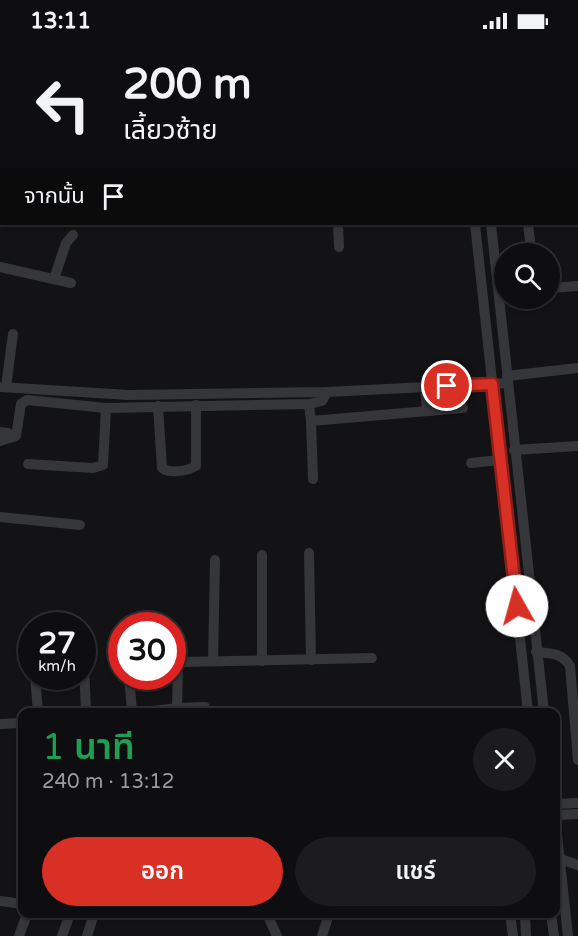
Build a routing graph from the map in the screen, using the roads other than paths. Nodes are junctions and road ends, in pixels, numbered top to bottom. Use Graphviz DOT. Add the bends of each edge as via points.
graph roads {
  1 [pos="338,225"];
  2 [pos="475,225"];
  3 [pos="491,225"];
  4 [pos="528,225"];
  5 [pos="73,235"];
  6 [pos="495,243"];
  7 [pos="530,243"];
  8 [pos="339,247"];
  9 [pos="0,267"];
  10 [pos="54,279"];
  11 [pos="70,283"];
  12 [pos="578,286"];
  13 [pos="560,287"];
  14 [pos="501,309"];
  15 [pos="14,334"];
  16 [pos="578,368"];
  17 [pos="500,382"];
  18 [pos="3,387"];
  19 [pos="425,387"];
  20 [pos="327,393"];
  21 [pos="309,404"];
  22 [pos="196,405"];
  23 [pos="158,406"];
  24 [pos="106,408"];
  25 [pos="463,408"];
  26 [pos="427,411"];
  27 [pos="311,421"];
  28 [pos="0,432"];
  29 [pos="12,436"];
  30 [pos="0,441"];
  31 [pos="578,446"];
  32 [pos="514,450"];
  33 [pos="500,460"];
  34 [pos="471,463"];
  35 [pos="28,465"];
  36 [pos="313,479"];
  37 [pos="0,517"];
  38 [pos="80,525"];
  39 [pos="309,553"];
  40 [pos="262,555"];
  41 [pos="214,560"];
  42 [pos="537,652"];
  43 [pos="372,658"];
  44 [pos="311,660"];
  45 [pos="262,661"];
  46 [pos="213,662"];
  47 [pos="36,690"];
  48 [pos="85,690"];
  49 [pos="130,690"];
  50 [pos="205,707"];
  51 [pos="38,708"];
  52 [pos="86,708"];
  53 [pos="132,708"];
  54 [pos="177,708"];
  55 [pos="528,708"];
  56 [pos="544,708"];
  57 [pos="18,723"];
  58 [pos="0,724"];
  59 [pos="578,760"];
  60 [pos="578,802"];
  61 [pos="560,804"];
  62 [pos="578,814"];
  63 [pos="560,815"];
  64 [pos="560,859"];
  65 [pos="578,865"];
  66 [pos="0,901"];
  67 [pos="18,903"];
  68 [pos="26,918"];
  69 [pos="69,918"];
  70 [pos="95,918"];
  71 [pos="269,918"];
  72 [pos="328,918"];
  73 [pos="511,918"];
  74 [pos="525,918"];
  75 [pos="552,918"];
  76 [pos="19,936"];
  77 [pos="62,936"];
  78 [pos="87,936"];
  79 [pos="277,936"];
  80 [pos="322,936"];
  81 [pos="513,936"];
  82 [pos="526,936"];
  83 [pos="554,936"];
  84 [pos="568,936"];
  1 -- 8 [label="street"];
  2 -- 17 [label="street"];
  3 -- 6 [label="street"];
  4 -- 7 [label="street"];
  5 -- 10 [label="street" via="66,243"];
  9 -- 10 [label="street"];
  10 -- 11 [label="street"];
  12 -- 13 [label="street"];
  14 -- 17 [label="street"];
  15 -- 18 [label="street"];
  16 -- 17 [label="street"];
  17 -- 19 [label="street"];
  17 -- 32 [label="street"];
  17 -- 33 [label="street"];
  18 -- 20 [label="street" via="129,395"];
  19 -- 20 [label="street"];
  19 -- 26 [label="street"];
  20 -- 21 [label="street" via="322,401"];
  21 -- 22 [label="street"];
  21 -- 27 [label="street"];
  22 -- 23 [label="street"];
  22 -- 23 [label="street" via="196,466 166,471 162,468"];
  23 -- 24 [label="street"];
  24 -- 29 [label="street" via="27,400 21,404 16,436"];
  24 -- 35 [label="street" via="103,465"];
  25 -- 26 [label="street"];
  26 -- 27 [label="street"];
  27 -- 36 [label="street"];
  28 -- 29 [label="street"];
  29 -- 30 [label="street"];
  31 -- 32 [label="street"];
  32 -- 42 [label="street"];
  33 -- 34 [label="street"];
  33 -- 55 [label="street"];
  37 -- 38 [label="street"];
  39 -- 44 [label="street"];
  40 -- 45 [label="street"];
  41 -- 46 [label="street"];
  42 -- 56 [label="street"];
  42 -- 59 [label="street" via="557,654 570,666"];
  43 -- 44 [label="street"];
  44 -- 45 [label="street"];
  45 -- 46 [label="street"];
  46 -- 54 [label="street" via="184,662 178,666"];
  47 -- 51 [label="street"];
  48 -- 52 [label="street"];
  49 -- 53 [label="street"];
  50 -- 54 [label="street"];
  57 -- 58 [label="street"];
  60 -- 61 [label="street"];
  62 -- 63 [label="street"];
  64 -- 65 [label="street"];
  64 -- 84 [label="street"];
  66 -- 67 [label="street"];
  68 -- 76 [label="street"];
  69 -- 77 [label="street"];
  70 -- 78 [label="street"];
  71 -- 79 [label="street"];
  72 -- 80 [label="street"];
  73 -- 81 [label="street"];
  74 -- 82 [label="street"];
  75 -- 83 [label="street"];
}
